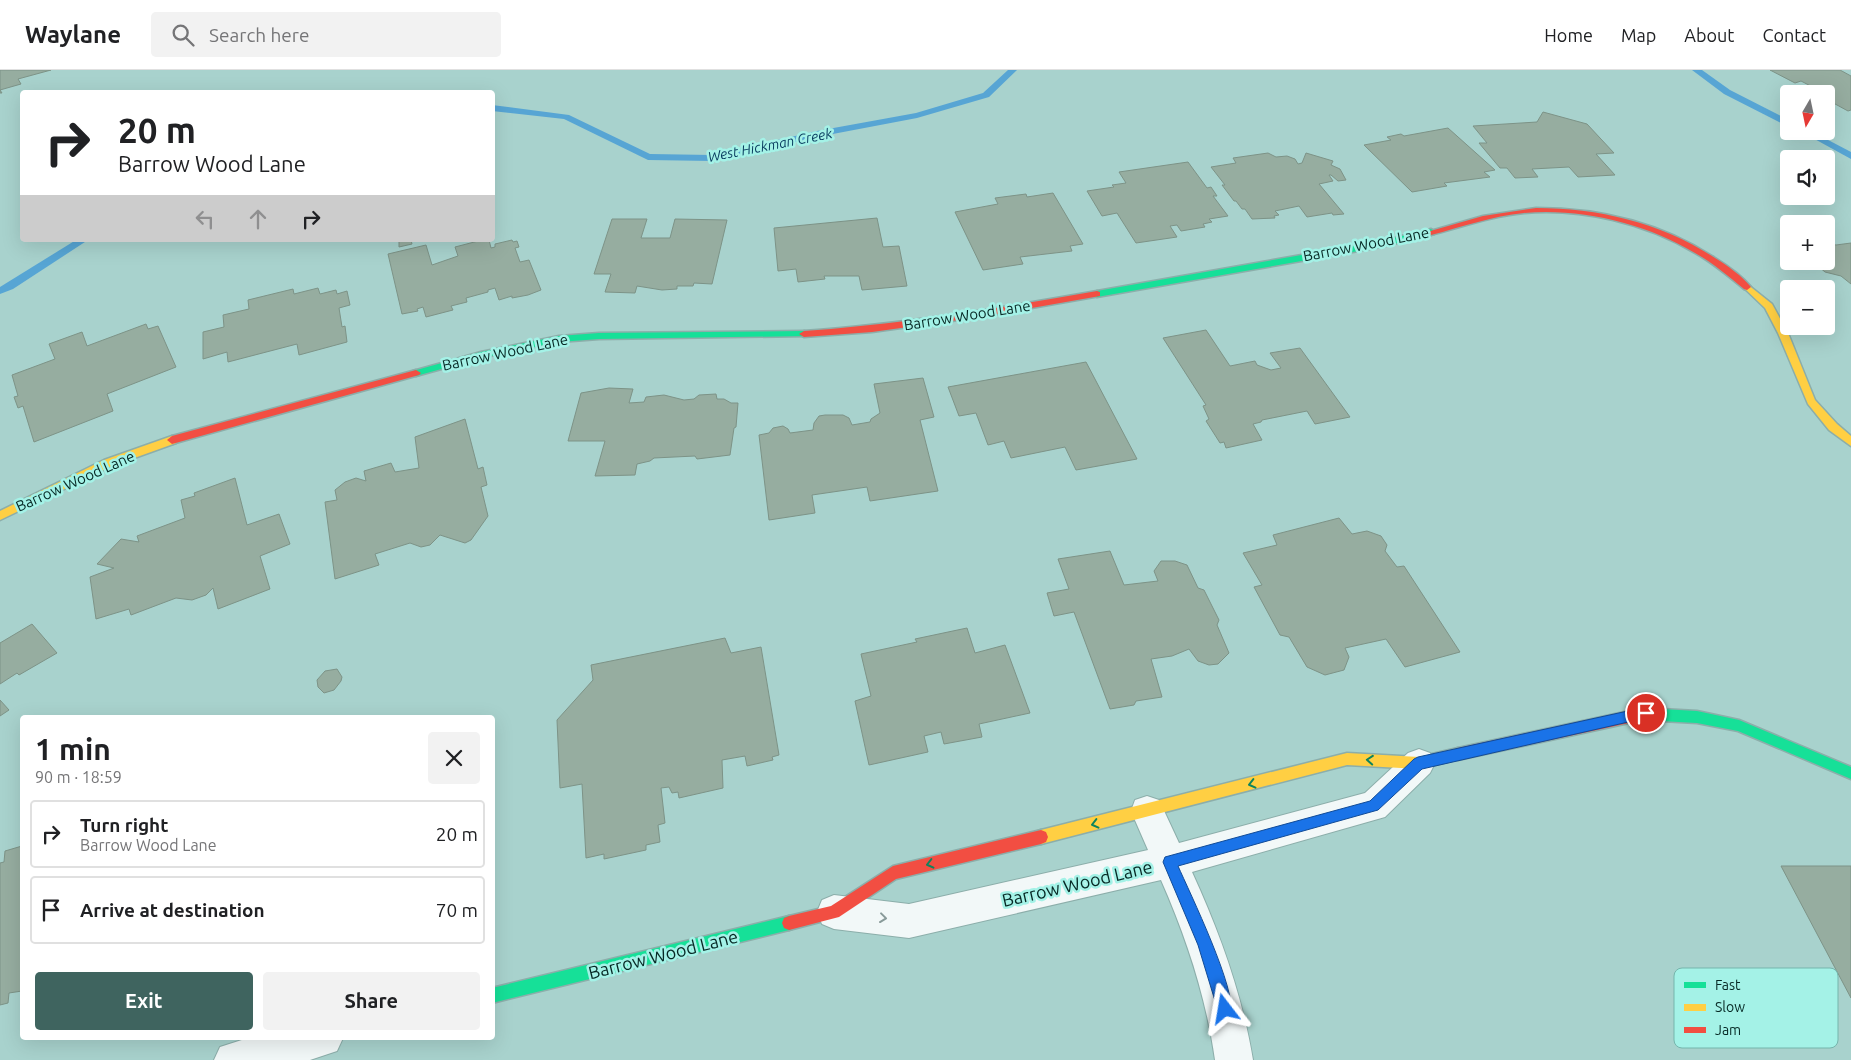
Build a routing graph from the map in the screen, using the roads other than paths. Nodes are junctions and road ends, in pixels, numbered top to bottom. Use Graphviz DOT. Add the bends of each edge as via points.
graph roads {
  1 [pos="1851,442"];
  2 [pos="0,516"];
  3 [pos="1418,763"];
  4 [pos="1851,773"];
  5 [pos="1147,811"];
  6 [pos="1170,862"];
  7 [pos="834,912"];
  8 [pos="495,995"];
  9 [pos="316,1040"];
  10 [pos="233,1060"];
  11 [pos="1234,1060"];
  1 -- 2 [label="street, Barrow Wood Lane" via="1811,402 1769,306 1716,262 1678,240 1638,225 1590,214 1536,210 1499,215 1381,244 980,314 872,329 813,334 599,336 481,354 184,436 108,463"];
  3 -- 4 [label="street, Barrow Wood Lane" via="1646,713 1697,717 1739,726"];
  3 -- 5 [label="street, Barrow Wood Lane, one-way" via="1347,759"];
  3 -- 6 [label="street, Barrow Wood Lane" via="1374,806"];
  5 -- 6 [label="street"];
  5 -- 7 [label="street, Barrow Wood Lane, one-way" via="893,873"];
  7 -- 6 [label="street, Barrow Wood Lane, one-way" via="909,921"];
  6 -- 11 [label="street" via="1205,944 1221,992"];
  7 -- 8 [label="street, Barrow Wood Lane"];
  9 -- 10 [label="street"];
}
